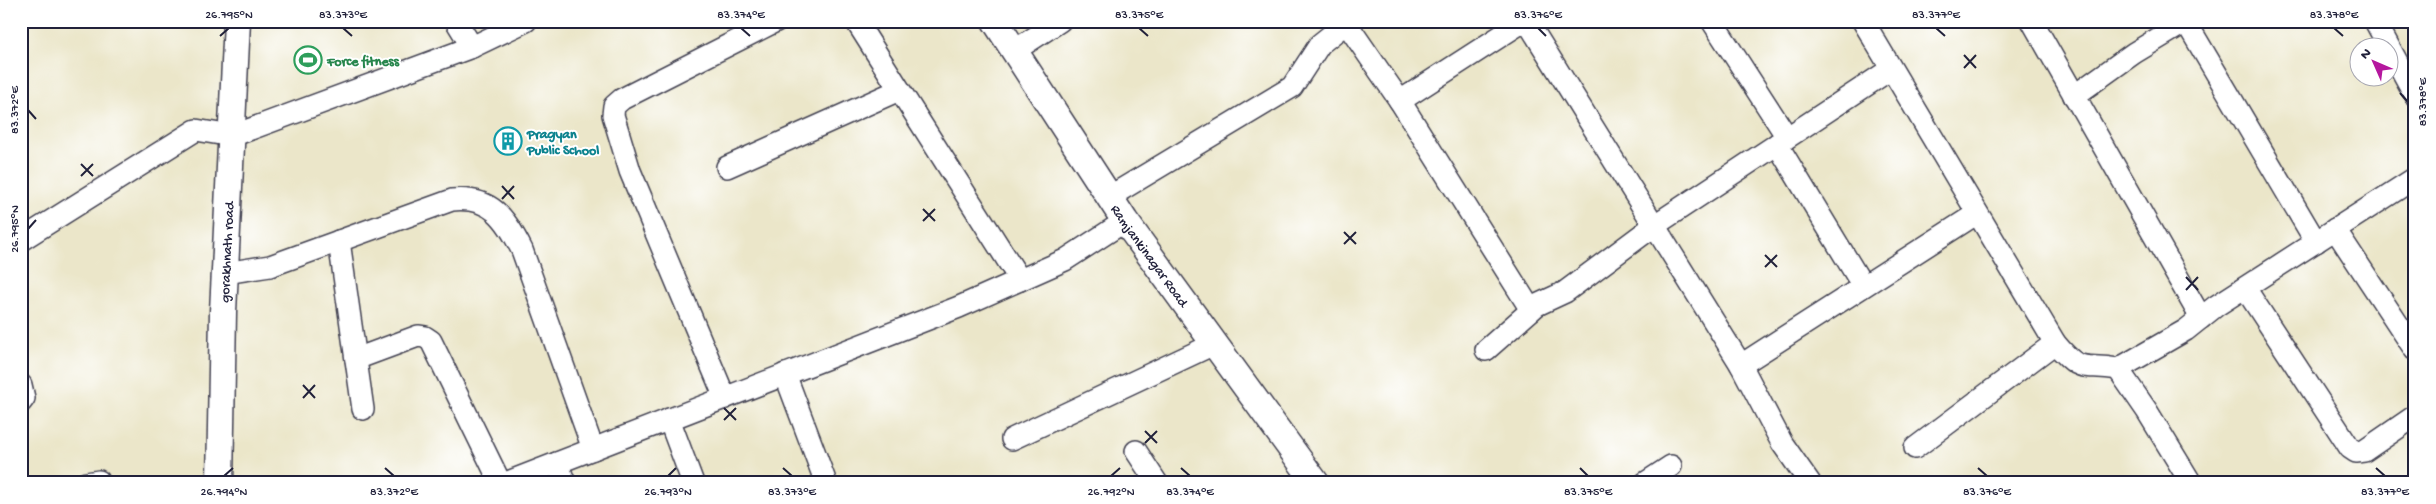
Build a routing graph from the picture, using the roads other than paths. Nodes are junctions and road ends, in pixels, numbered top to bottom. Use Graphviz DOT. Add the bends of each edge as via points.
graph roads {
  1 [pos="237,21"];
  2 [pos="456,21"];
  3 [pos="526,21"];
  4 [pos="776,21"];
  5 [pos="856,21"];
  6 [pos="995,21"];
  7 [pos="1060,21"];
  8 [pos="1525,21"];
  9 [pos="1712,21"];
  10 [pos="1862,21"];
  11 [pos="2032,21"];
  12 [pos="2375,21"];
  13 [pos="2186,22"];
  14 [pos="472,47"];
  15 [pos="1014,51"];
  16 [pos="1891,69"];
  17 [pos="899,90"];
  18 [pos="2415,95"];
  19 [pos="2074,96"];
  20 [pos="1400,100"];
  21 [pos="232,136"];
  22 [pos="1782,140"];
  23 [pos="727,167"];
  24 [pos="2415,178"];
  25 [pos="1109,197"];
  26 [pos="1976,214"];
  27 [pos="1125,221"];
  28 [pos="1655,225"];
  29 [pos="2335,229"];
  30 [pos="21,240"];
  31 [pos="339,241"];
  32 [pos="2316,242"];
  33 [pos="225,273"];
  34 [pos="1020,280"];
  35 [pos="1863,286"];
  36 [pos="2245,288"];
  37 [pos="1530,310"];
  38 [pos="2201,318"];
  39 [pos="2055,343"];
  40 [pos="1214,344"];
  41 [pos="1486,350"];
  42 [pos="2415,350"];
  43 [pos="356,359"];
  44 [pos="1741,365"];
  45 [pos="2118,369"];
  46 [pos="785,374"];
  47 [pos="21,385"];
  48 [pos="725,398"];
  49 [pos="21,402"];
  50 [pos="363,409"];
  51 [pos="2415,416"];
  52 [pos="670,419"];
  53 [pos="1012,439"];
  54 [pos="1915,448"];
  55 [pos="593,449"];
  56 [pos="1136,450"];
  57 [pos="557,463"];
  58 [pos="1671,466"];
  59 [pos="503,482"];
  60 [pos="220,483"];
  61 [pos="565,483"];
  62 [pos="693,483"];
  63 [pos="826,483"];
  64 [pos="1157,483"];
  65 [pos="1316,483"];
  66 [pos="1644,483"];
  67 [pos="1810,483"];
  68 [pos="2192,483"];
  1 -- 21 [label="street, gorakhnath road"];
  2 -- 14 [label="street"];
  3 -- 14 [label="street"];
  4 -- 48 [label="street" via="614,106 613,115 630,171"];
  5 -- 17 [label="street"];
  6 -- 15 [label="street, Ramjankinagar Road"];
  7 -- 15 [label="street"];
  8 -- 20 [label="street"];
  8 -- 28 [label="street"];
  9 -- 22 [label="street"];
  10 -- 16 [label="street"];
  11 -- 19 [label="street"];
  12 -- 18 [label="street"];
  13 -- 19 [label="street" via="2134,53"];
  13 -- 32 [label="street"];
  14 -- 21 [label="street"];
  15 -- 25 [label="street, Ramjankinagar Road"];
  16 -- 22 [label="street"];
  16 -- 26 [label="street"];
  17 -- 23 [label="street"];
  17 -- 34 [label="street"];
  19 -- 38 [label="street"];
  20 -- 25 [label="street" via="1352,30 1340,28 1320,44 1292,87"];
  20 -- 37 [label="street"];
  21 -- 30 [label="street" via="196,130"];
  21 -- 33 [label="street, gorakhnath road"];
  22 -- 28 [label="street"];
  22 -- 35 [label="street"];
  24 -- 29 [label="street"];
  25 -- 27 [label="street, Ramjankinagar Road"];
  26 -- 35 [label="street"];
  26 -- 39 [label="street"];
  27 -- 34 [label="street" via="1065,260"];
  27 -- 40 [label="street, Ramjankinagar Road"];
  28 -- 37 [label="street" via="1565,292"];
  28 -- 44 [label="street"];
  29 -- 32 [label="street"];
  29 -- 42 [label="street"];
  31 -- 33 [label="street" via="270,266"];
  31 -- 43 [label="street"];
  31 -- 55 [label="street" via="452,200 472,199 494,210 512,229 522,250"];
  32 -- 36 [label="street"];
  33 -- 60 [label="street, gorakhnath road"];
  34 -- 46 [label="street"];
  35 -- 44 [label="street"];
  36 -- 38 [label="street"];
  36 -- 51 [label="street" via="2350,448 2356,452 2364,451"];
  37 -- 41 [label="street"];
  38 -- 45 [label="street"];
  39 -- 45 [label="street" via="2069,360 2084,368 2103,366"];
  39 -- 54 [label="street"];
  40 -- 53 [label="street"];
  40 -- 65 [label="street, Ramjankinagar Road"];
  43 -- 50 [label="street"];
  43 -- 59 [label="street" via="418,336 431,342 498,478"];
  44 -- 67 [label="street" via="1782,444"];
  45 -- 68 [label="street"];
  46 -- 48 [label="street"];
  46 -- 63 [label="street"];
  47 -- 49 [label="street" via="24,398"];
  48 -- 52 [label="street"];
  52 -- 55 [label="street"];
  52 -- 62 [label="street"];
  55 -- 57 [label="street"];
  56 -- 64 [label="street"];
  57 -- 59 [label="street"];
  57 -- 61 [label="street"];
  58 -- 66 [label="street"];
}
